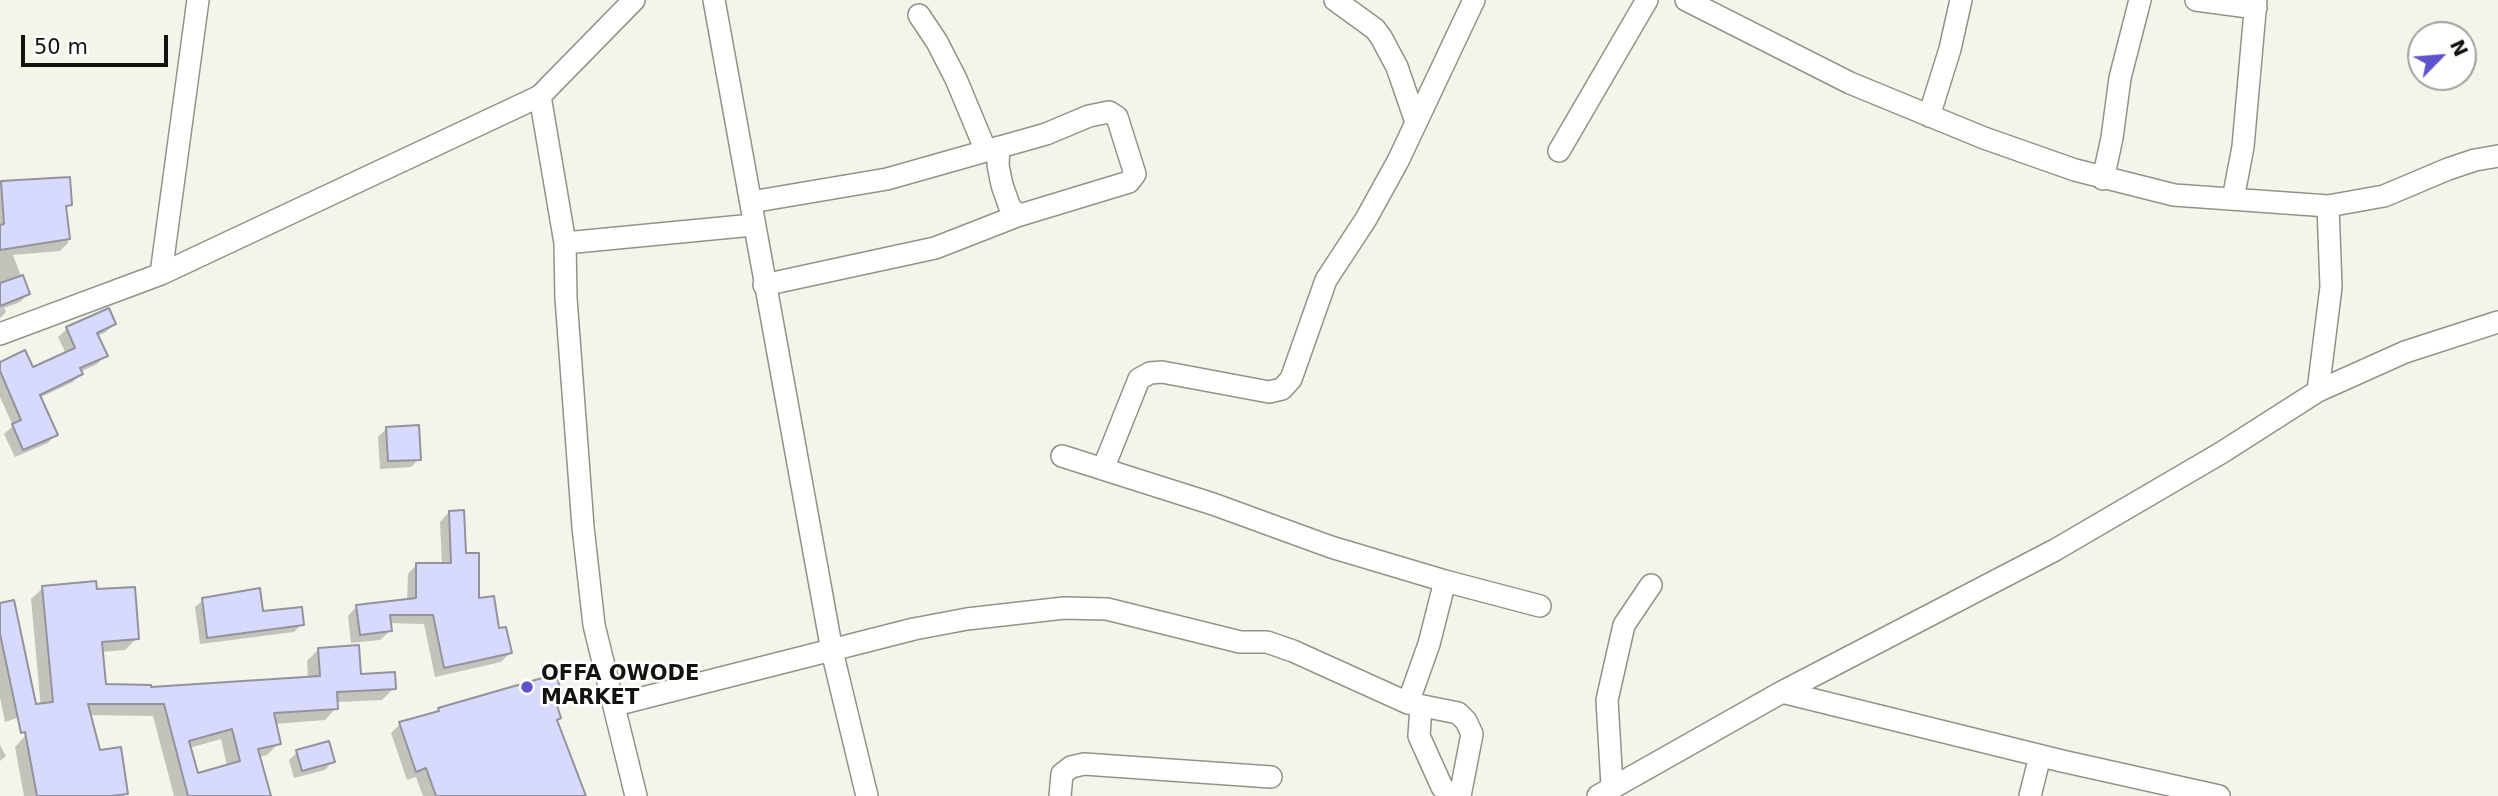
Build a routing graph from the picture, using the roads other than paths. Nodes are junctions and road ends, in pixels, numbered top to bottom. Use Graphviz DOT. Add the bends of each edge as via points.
graph roads {
  1 [pos="198,0"];
  2 [pos="634,0"];
  3 [pos="714,0"];
  4 [pos="1335,0"];
  5 [pos="1474,0"];
  6 [pos="1647,0"];
  7 [pos="1686,0"];
  8 [pos="1961,0"];
  9 [pos="2140,0"];
  10 [pos="2196,0"];
  11 [pos="2256,4"];
  12 [pos="1707,5"];
  13 [pos="919,15"];
  14 [pos="540,96"];
  15 [pos="1929,116"];
  16 [pos="1416,122"];
  17 [pos="993,149"];
  18 [pos="1559,151"];
  19 [pos="2498,156"];
  20 [pos="2103,179"];
  21 [pos="2233,200"];
  22 [pos="751,202"];
  23 [pos="2328,206"];
  24 [pos="1017,216"];
  25 [pos="754,225"];
  26 [pos="565,243"];
  27 [pos="161,274"];
  28 [pos="764,285"];
  29 [pos="2498,322"];
  30 [pos="0,334"];
  31 [pos="2318,391"];
  32 [pos="1062,456"];
  33 [pos="1103,470"];
  34 [pos="1445,581"];
  35 [pos="1651,585"];
  36 [pos="1540,606"];
  37 [pos="832,651"];
  38 [pos="1782,692"];
  39 [pos="1415,704"];
  40 [pos="615,705"];
  41 [pos="2040,756"];
  42 [pos="1271,777"];
  43 [pos="1605,791"];
  44 [pos="636,796"];
  45 [pos="867,796"];
  46 [pos="1060,796"];
  47 [pos="1451,796"];
  48 [pos="1460,796"];
  49 [pos="2030,796"];
  50 [pos="2219,796"];
  1 -- 27 [label="street"];
  2 -- 14 [label="street"];
  3 -- 22 [label="street"];
  4 -- 16 [label="street" via="1381,37"];
  5 -- 16 [label="street"];
  6 -- 18 [label="street"];
  7 -- 12 [label="street"];
  8 -- 15 [label="street"];
  9 -- 20 [label="street" via="2120,78"];
  10 -- 11 [label="street"];
  11 -- 21 [label="street" via="2243,147"];
  12 -- 15 [label="street" via="1850,83"];
  13 -- 17 [label="street"];
  14 -- 26 [label="street"];
  14 -- 27 [label="street"];
  15 -- 20 [label="street"];
  16 -- 33 [label="street" via="1366,219 1326,281 1291,379 1282,389 1269,392 1150,373 1139,379"];
  17 -- 22 [label="street" via="887,179"];
  17 -- 24 [label="street" via="1009,205"];
  17 -- 24 [label="street" via="1089,116 1110,112 1117,117 1135,174 1129,182"];
  19 -- 23 [label="street" via="2448,169 2384,196"];
  20 -- 21 [label="street" via="2174,195"];
  21 -- 23 [label="street"];
  22 -- 25 [label="street"];
  23 -- 31 [label="street" via="2331,287"];
  24 -- 28 [label="street" via="934,248"];
  25 -- 26 [label="street"];
  25 -- 28 [label="street"];
  26 -- 40 [label="street" via="583,527 594,625"];
  27 -- 30 [label="street"];
  28 -- 37 [label="street"];
  29 -- 31 [label="street" via="2405,352"];
  31 -- 38 [label="street" via="2055,550"];
  32 -- 33 [label="street"];
  33 -- 34 [label="street"];
  34 -- 36 [label="street"];
  34 -- 39 [label="street"];
  35 -- 43 [label="street" via="1624,625 1607,700"];
  37 -- 39 [label="street" via="967,619 1064,608 1107,609 1240,642 1267,642"];
  37 -- 40 [label="street"];
  37 -- 45 [label="street"];
  38 -- 41 [label="street"];
  38 -- 43 [label="street"];
  39 -- 47 [label="street" via="1419,736 1442,787"];
  39 -- 48 [label="street" via="1458,713 1472,734"];
  40 -- 44 [label="street"];
  41 -- 49 [label="street"];
  41 -- 50 [label="street"];
  42 -- 46 [label="street" via="1084,764 1062,774"];
}
